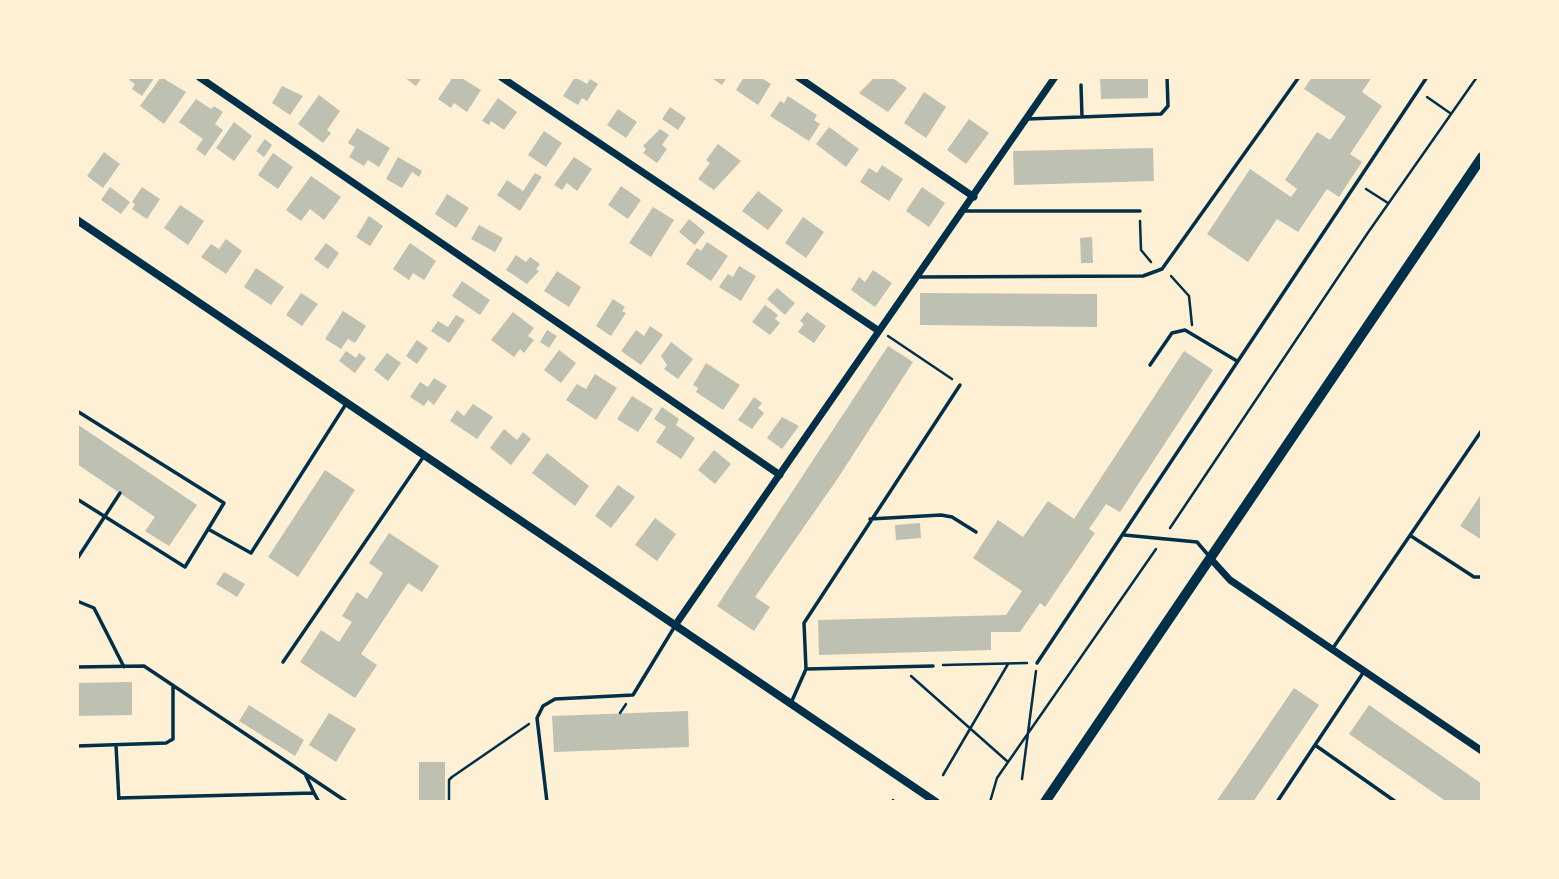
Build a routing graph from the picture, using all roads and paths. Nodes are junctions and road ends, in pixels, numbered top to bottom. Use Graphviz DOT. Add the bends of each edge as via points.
graph roads {
  1 [pos="200,77"];
  2 [pos="501,77"];
  3 [pos="799,77"];
  4 [pos="1055,77"];
  5 [pos="1167,77"];
  6 [pos="1299,77"];
  7 [pos="1427,77"];
  8 [pos="1477,77"];
  9 [pos="1081,85"];
  10 [pos="1418,91"];
  11 [pos="1452,113"];
  12 [pos="1082,117"];
  13 [pos="1027,119"];
  14 [pos="1482,157"];
  15 [pos="1479,172"];
  16 [pos="1357,183"];
  17 [pos="974,197"];
  18 [pos="1388,204"];
  19 [pos="965,211"];
  20 [pos="1140,211"];
  21 [pos="77,220"];
  22 [pos="916,278"];
  23 [pos="878,331"];
  24 [pos="887,335"];
  25 [pos="1237,361"];
  26 [pos="1150,365"];
  27 [pos="946,375"];
  28 [pos="960,384"];
  29 [pos="347,402"];
  30 [pos="77,411"];
  31 [pos="1482,430"];
  32 [pos="425,454"];
  33 [pos="780,475"];
  34 [pos="120,493"];
  35 [pos="77,499"];
  36 [pos="104,516"];
  37 [pos="870,519"];
  38 [pos="208,529"];
  39 [pos="976,532"];
  40 [pos="1124,535"];
  41 [pos="1411,536"];
  42 [pos="1163,539"];
  43 [pos="1210,558"];
  44 [pos="77,559"];
  45 [pos="1482,577"];
  46 [pos="77,601"];
  47 [pos="676,624"];
  48 [pos="1332,649"];
  49 [pos="284,663"];
  50 [pos="1037,663"];
  51 [pos="1008,664"];
  52 [pos="933,666"];
  53 [pos="77,667"];
  54 [pos="124,667"];
  55 [pos="900,667"];
  56 [pos="806,669"];
  57 [pos="1364,671"];
  58 [pos="173,687"];
  59 [pos="791,703"];
  60 [pos="537,718"];
  61 [pos="971,729"];
  62 [pos="1028,734"];
  63 [pos="116,745"];
  64 [pos="1315,745"];
  65 [pos="77,747"];
  66 [pos="1482,751"];
  67 [pos="1008,762"];
  68 [pos="306,775"];
  69 [pos="943,775"];
  70 [pos="1022,779"];
  71 [pos="314,793"];
  72 [pos="119,800"];
  73 [pos="319,802"];
  74 [pos="347,802"];
  75 [pos="449,802"];
  76 [pos="547,802"];
  77 [pos="936,802"];
  78 [pos="990,802"];
  79 [pos="1045,802"];
  80 [pos="1277,802"];
  81 [pos="1396,802"];
  1 -- 33 [label="street"];
  2 -- 23 [label="street"];
  3 -- 17 [label="street"];
  4 -- 13 [label="street"];
  5 -- 12 [label="lane" via="1164,113"];
  6 -- 22 [label="lane" via="1162,270 1143,276"];
  7 -- 10 [label="lane"];
  8 -- 11 [label="path"];
  9 -- 12 [label="lane"];
  10 -- 11 [label="path"];
  10 -- 16 [label="lane"];
  11 -- 18 [label="path"];
  12 -- 13 [label="lane"];
  13 -- 17 [label="street"];
  14 -- 15 [label="highway"];
  15 -- 43 [label="highway"];
  16 -- 18 [label="path"];
  16 -- 25 [label="lane"];
  17 -- 19 [label="street"];
  18 -- 42 [label="path"];
  19 -- 20 [label="lane"];
  19 -- 22 [label="street"];
  21 -- 29 [label="street"];
  22 -- 23 [label="street"];
  23 -- 33 [label="street"];
  24 -- 27 [label="path"];
  25 -- 26 [label="lane" via="1185,330 1172,333"];
  25 -- 40 [label="lane"];
  28 -- 37 [label="lane"];
  29 -- 32 [label="street"];
  29 -- 38 [label="lane" via="251,553"];
  30 -- 38 [label="lane" via="224,503"];
  31 -- 41 [label="lane"];
  32 -- 47 [label="street"];
  32 -- 49 [label="lane"];
  33 -- 47 [label="street"];
  34 -- 36 [label="lane"];
  35 -- 36 [label="lane"];
  36 -- 38 [label="lane" via="185,567"];
  36 -- 44 [label="lane"];
  37 -- 39 [label="lane" via="952,517"];
  37 -- 56 [label="lane" via="804,623"];
  40 -- 42 [label="lane"];
  40 -- 50 [label="lane"];
  41 -- 45 [label="lane" via="1474,577"];
  41 -- 48 [label="lane"];
  42 -- 43 [label="lane" via="1197,542"];
  42 -- 62 [label="path"];
  43 -- 48 [label="street" via="1230,580"];
  43 -- 79 [label="highway"];
  46 -- 54 [label="lane" via="94,608"];
  47 -- 59 [label="street"];
  47 -- 60 [label="lane" via="633,695 555,699 543,706"];
  48 -- 57 [label="street"];
  50 -- 51 [label="path"];
  50 -- 62 [label="path"];
  51 -- 52 [label="path"];
  51 -- 61 [label="path"];
  52 -- 55 [label="lane"];
  53 -- 54 [label="lane"];
  54 -- 58 [label="lane" via="144,666"];
  55 -- 56 [label="lane"];
  55 -- 61 [label="path"];
  56 -- 59 [label="lane"];
  57 -- 64 [label="lane"];
  57 -- 66 [label="street"];
  58 -- 63 [label="lane" via="173,739"];
  58 -- 68 [label="lane"];
  59 -- 77 [label="street"];
  60 -- 75 [label="path" via="452,777"];
  60 -- 76 [label="lane"];
  61 -- 67 [label="path"];
  61 -- 69 [label="path"];
  62 -- 67 [label="path"];
  62 -- 70 [label="path"];
  63 -- 65 [label="lane"];
  63 -- 72 [label="lane"];
  64 -- 80 [label="lane"];
  64 -- 81 [label="lane"];
  67 -- 78 [label="path"];
  68 -- 71 [label="lane"];
  68 -- 74 [label="lane"];
  71 -- 72 [label="lane"];
  71 -- 73 [label="lane"];
}
